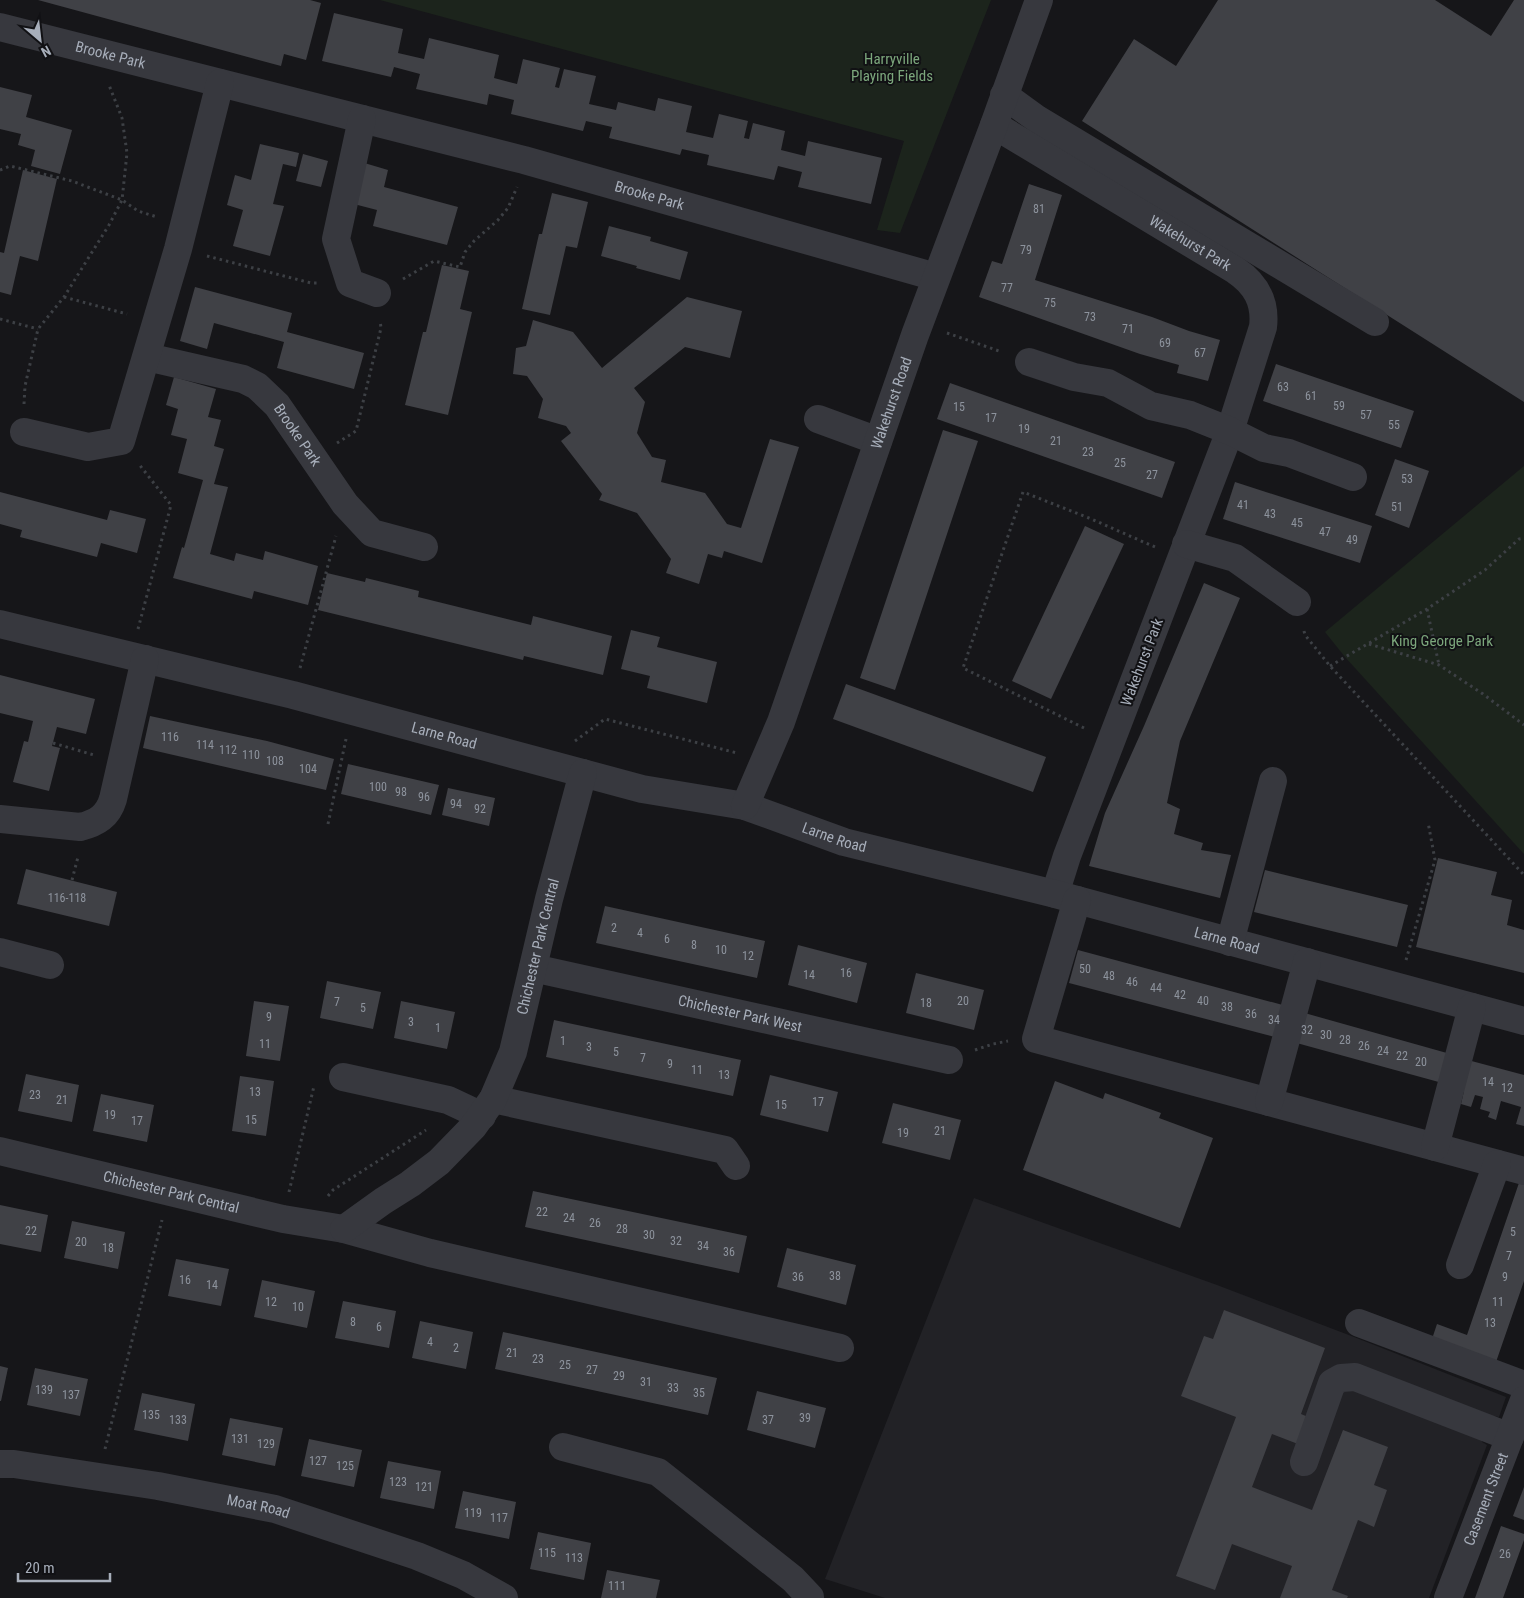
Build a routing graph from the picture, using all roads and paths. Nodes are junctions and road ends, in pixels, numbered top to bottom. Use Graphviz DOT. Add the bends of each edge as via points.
graph roads {
  1 [pos="1038,0"];
  2 [pos="0,27"];
  3 [pos="106,54"];
  4 [pos="220,83"];
  5 [pos="1004,95"];
  6 [pos="362,119"];
  7 [pos="994,125"];
  8 [pos="524,160"];
  9 [pos="0,170"];
  10 [pos="122,200"];
  11 [pos="181,237"];
  12 [pos="936,277"];
  13 [pos="350,283"];
  14 [pos="377,293"];
  15 [pos="64,296"];
  16 [pos="0,319"];
  17 [pos="157,322"];
  18 [pos="1374,322"];
  19 [pos="919,323"];
  20 [pos="38,330"];
  21 [pos="147,358"];
  22 [pos="1028,362"];
  23 [pos="818,419"];
  24 [pos="1230,431"];
  25 [pos="24,432"];
  26 [pos="121,441"];
  27 [pos="878,441"];
  28 [pos="314,459"];
  29 [pos="1352,477"];
  30 [pos="345,504"];
  31 [pos="1524,538"];
  32 [pos="424,547"];
  33 [pos="1183,552"];
  34 [pos="1298,602"];
  35 [pos="1427,609"];
  36 [pos="0,624"];
  37 [pos="1368,644"];
  38 [pos="138,657"];
  39 [pos="1439,665"];
  40 [pos="1330,666"];
  41 [pos="293,695"];
  42 [pos="352,712"];
  43 [pos="1524,725"];
  44 [pos="1113,740"];
  45 [pos="53,743"];
  46 [pos="765,760"];
  47 [pos="121,762"];
  48 [pos="546,763"];
  49 [pos="583,773"];
  50 [pos="1273,781"];
  51 [pos="745,806"];
  52 [pos="0,819"];
  53 [pos="1428,822"];
  54 [pos="328,824"];
  55 [pos="75,867"];
  56 [pos="1524,875"];
  57 [pos="72,880"];
  58 [pos="1066,897"];
  59 [pos="1230,942"];
  60 [pos="0,952"];
  61 [pos="1307,962"];
  62 [pos="50,965"];
  63 [pos="533,968"];
  64 [pos="1398,987"];
  65 [pos="1472,1007"];
  66 [pos="1524,1021"];
  67 [pos="1036,1039"];
  68 [pos="948,1060"];
  69 [pos="344,1077"];
  70 [pos="315,1083"];
  71 [pos="1269,1102"];
  72 [pos="487,1108"];
  73 [pos="428,1129"];
  74 [pos="1435,1147"];
  75 [pos="0,1151"];
  76 [pos="1497,1164"];
  77 [pos="736,1166"];
  78 [pos="1524,1171"];
  79 [pos="294,1221"];
  80 [pos="344,1229"];
  81 [pos="160,1232"];
  82 [pos="1460,1265"];
  83 [pos="1359,1323"];
  84 [pos="840,1348"];
  85 [pos="1524,1385"];
  86 [pos="1524,1400"];
  87 [pos="1510,1437"];
  88 [pos="563,1447"];
  89 [pos="1304,1462"];
  90 [pos="0,1464"];
  91 [pos="98,1477"];
  92 [pos="504,1598"];
  93 [pos="811,1598"];
  94 [pos="1448,1598"];
  1 -- 5 [label="street, Wakehurst Road"];
  2 -- 3 [label="street, Brooke Park"];
  3 -- 4 [label="street, Brooke Park"];
  3 -- 10 [label="path" via="107,79 122,118 127,153"];
  4 -- 6 [label="street, Brooke Park"];
  4 -- 11 [label="street"];
  5 -- 7 [label="street, Wakehurst Road"];
  5 -- 18 [label="street" via="1037,119"];
  6 -- 8 [label="street, Brooke Park"];
  6 -- 13 [label="street" via="336,239"];
  7 -- 12 [label="street, Wakehurst Road"];
  7 -- 24 [label="street, Wakehurst Park" via="1249,280 1261,301 1264,320"];
  8 -- 12 [label="street, Brooke Park"];
  8 -- 14 [label="path" via="508,208 465,252 460,267 434,261"];
  9 -- 10 [label="path" via="10,166 72,181"];
  10 -- 11 [label="path"];
  10 -- 15 [label="path"];
  11 -- 13 [label="path" via="311,284"];
  11 -- 17 [label="street"];
  12 -- 19 [label="street, Wakehurst Road"];
  13 -- 14 [label="street"];
  14 -- 28 [label="path" via="381,328 356,430"];
  15 -- 17 [label="path"];
  15 -- 20 [label="path"];
  16 -- 20 [label="path"];
  17 -- 21 [label="street"];
  19 -- 22 [label="path"];
  19 -- 27 [label="street, Wakehurst Road"];
  20 -- 25 [label="path" via="25,386"];
  21 -- 26 [label="street"];
  21 -- 28 [label="street, Brooke Park" via="253,384 277,405"];
  22 -- 24 [label="street" via="1074,377 1108,383 1151,406 1190,415"];
  23 -- 27 [label="street"];
  24 -- 29 [label="street" via="1264,448 1289,453"];
  24 -- 33 [label="street, Wakehurst Park"];
  25 -- 26 [label="street" via="88,447"];
  26 -- 38 [label="path" via="171,505"];
  27 -- 46 [label="street, Wakehurst Road"];
  28 -- 30 [label="street, Brooke Park"];
  30 -- 32 [label="street, Brooke Park" via="372,533"];
  30 -- 41 [label="path"];
  31 -- 35 [label="path" via="1485,570"];
  33 -- 34 [label="street" via="1235,558"];
  33 -- 44 [label="street, Wakehurst Park"];
  33 -- 44 [label="path" via="1023,492 963,668"];
  34 -- 40 [label="path" via="1305,635"];
  35 -- 37 [label="path"];
  35 -- 39 [label="path"];
  36 -- 38 [label="street, Larne Road"];
  37 -- 39 [label="path"];
  37 -- 40 [label="path"];
  38 -- 41 [label="street, Larne Road"];
  38 -- 47 [label="street"];
  39 -- 43 [label="path"];
  40 -- 56 [label="path"];
  41 -- 42 [label="street, Larne Road"];
  42 -- 48 [label="street, Larne Road"];
  42 -- 54 [label="path"];
  44 -- 58 [label="street, Wakehurst Park" via="1067,856"];
  45 -- 47 [label="path"];
  46 -- 48 [label="path" via="605,719"];
  46 -- 51 [label="street, Wakehurst Road"];
  47 -- 52 [label="street" via="110,808 91,824 68,827"];
  48 -- 49 [label="street, Larne Road"];
  49 -- 51 [label="street, Larne Road" via="642,789"];
  49 -- 63 [label="street, Chichester Park Central"];
  50 -- 59 [label="street"];
  51 -- 58 [label="street, Larne Road" via="844,842"];
  53 -- 64 [label="path" via="1435,860"];
  55 -- 57 [label="path"];
  58 -- 59 [label="street, Larne Road"];
  58 -- 67 [label="street, Wakehurst Park"];
  59 -- 61 [label="street, Larne Road"];
  60 -- 62 [label="street"];
  61 -- 64 [label="street, Larne Road"];
  61 -- 71 [label="street"];
  63 -- 68 [label="street, Chichester Park West"];
  63 -- 72 [label="street, Chichester Park Central" via="514,1052"];
  64 -- 65 [label="street, Larne Road"];
  65 -- 66 [label="street, Larne Road"];
  65 -- 74 [label="street"];
  67 -- 68 [label="path" via="993,1044"];
  67 -- 71 [label="street"];
  69 -- 72 [label="street"];
  70 -- 79 [label="path"];
  71 -- 74 [label="street"];
  72 -- 77 [label="street" via="725,1150"];
  72 -- 80 [label="street, Chichester Park Central" via="440,1162"];
  73 -- 79 [label="path" via="333,1190"];
  74 -- 76 [label="street"];
  75 -- 79 [label="street, Chichester Park Central"];
  76 -- 78 [label="street"];
  76 -- 82 [label="street"];
  79 -- 80 [label="street, Chichester Park Central"];
  80 -- 84 [label="street, Chichester Park Central" via="430,1253"];
  81 -- 91 [label="path"];
  83 -- 85 [label="street"];
  86 -- 87 [label="street, Casement Street"];
  87 -- 89 [label="street" via="1355,1377 1341,1378 1332,1383"];
  87 -- 94 [label="street, Casement Street"];
  88 -- 93 [label="street" via="658,1472 794,1579"];
  90 -- 91 [label="street, Moat Road"];
  91 -- 92 [label="street, Moat Road" via="276,1509 417,1556 463,1575"];
}
